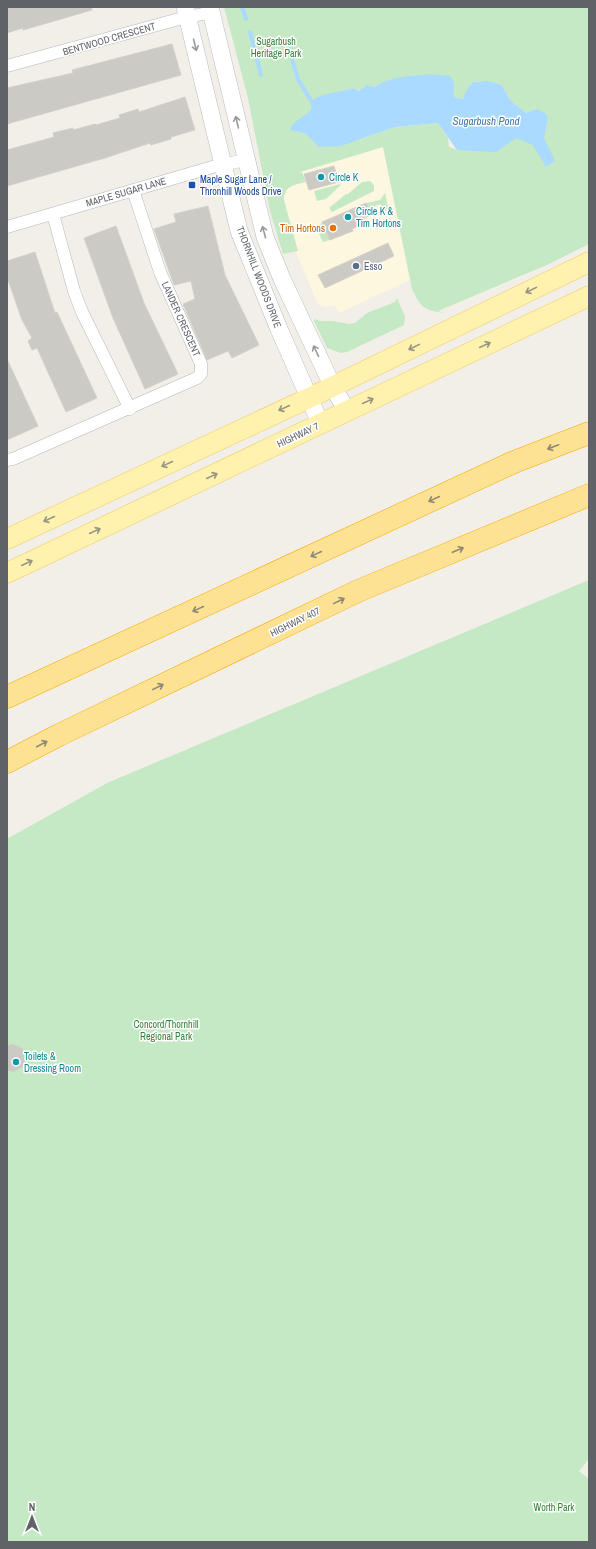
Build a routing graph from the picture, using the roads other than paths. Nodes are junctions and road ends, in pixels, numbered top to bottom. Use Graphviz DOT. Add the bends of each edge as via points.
graph roads {
  1 [pos="211,10"];
  2 [pos="187,12"];
  3 [pos="7,66"];
  4 [pos="246,160"];
  5 [pos="224,165"];
  6 [pos="133,190"];
  7 [pos="53,214"];
  8 [pos="7,228"];
  9 [pos="589,262"];
  10 [pos="589,296"];
  11 [pos="333,387"];
  12 [pos="309,398"];
  13 [pos="130,409"];
  14 [pos="347,411"];
  15 [pos="320,425"];
  16 [pos="589,433"];
  17 [pos="7,460"];
  18 [pos="589,495"];
  19 [pos="7,539"];
  20 [pos="7,573"];
  21 [pos="7,697"];
  22 [pos="7,762"];
  1 -- 2 [label="street, BENTWOOD CRESCENT"];
  4 -- 1 [label="street, THORNHILL WOODS DRIVE, one-way"];
  2 -- 3 [label="street, BENTWOOD CRESCENT"];
  2 -- 5 [label="street, THORNHILL WOODS DRIVE, one-way"];
  4 -- 5 [label="street, MAPLE SUGAR LANE"];
  11 -- 4 [label="street, THORNHILL WOODS DRIVE, one-way" via="265,237"];
  5 -- 6 [label="street, MAPLE SUGAR LANE"];
  5 -- 12 [label="street, THORNHILL WOODS DRIVE" via="239,230"];
  6 -- 7 [label="street, MAPLE SUGAR LANE"];
  6 -- 13 [label="street, LANDER CRESCENT" via="160,272 201,364 201,374"];
  7 -- 8 [label="street, MAPLE SUGAR LANE"];
  7 -- 13 [label="street" via="82,312"];
  9 -- 11 [label="main road, one-way"];
  14 -- 10 [label="main road, HIGHWAY 7, one-way"];
  11 -- 12 [label="main road"];
  11 -- 14 [label="street, THORNHILL WOODS DRIVE"];
  12 -- 15 [label="street, THORNHILL WOODS DRIVE"];
  12 -- 19 [label="main road, one-way"];
  13 -- 17 [label="street, LANDER CRESCENT"];
  14 -- 15 [label="main road, HIGHWAY 7"];
  20 -- 15 [label="main road, HIGHWAY 7, one-way"];
  16 -- 21 [label="highway, one-way" via="514,462"];
  22 -- 18 [label="highway, HIGHWAY 407, one-way" via="358,591"];
}
